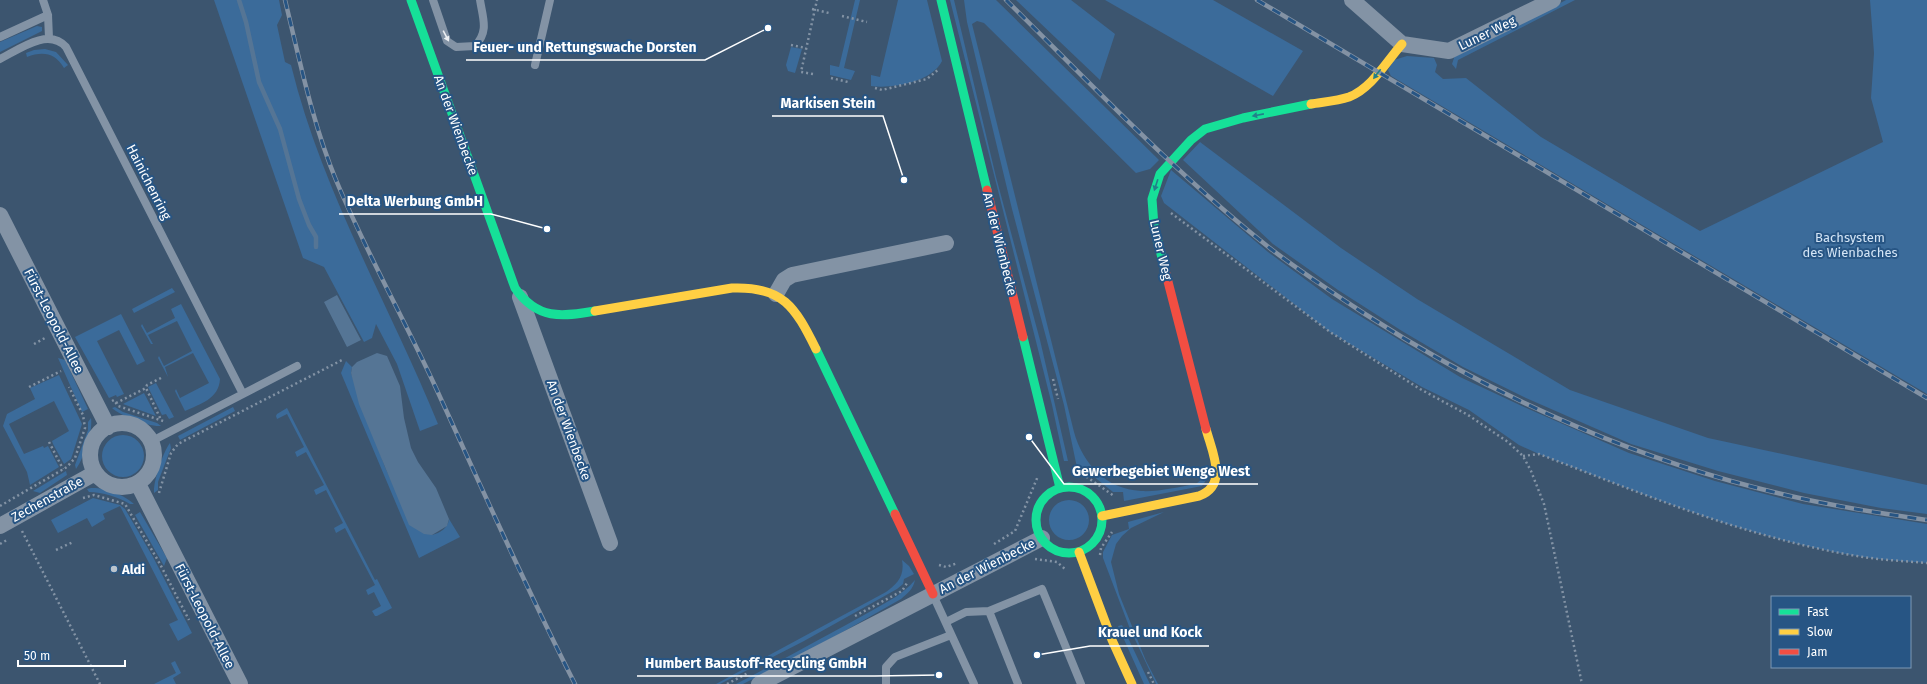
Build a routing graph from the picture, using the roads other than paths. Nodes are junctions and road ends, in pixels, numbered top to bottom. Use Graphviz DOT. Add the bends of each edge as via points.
graph roads {
  1 [pos="43,0"];
  2 [pos="411,0"];
  3 [pos="433,0"];
  4 [pos="480,0"];
  5 [pos="550,0"];
  6 [pos="941,0"];
  7 [pos="1352,0"];
  8 [pos="1553,0"];
  9 [pos="48,15"];
  10 [pos="0,37"];
  11 [pos="49,38"];
  12 [pos="1402,44"];
  13 [pos="0,59"];
  14 [pos="535,66"];
  15 [pos="0,215"];
  16 [pos="946,243"];
  17 [pos="776,294"];
  18 [pos="519,295"];
  19 [pos="297,366"];
  20 [pos="243,394"];
  21 [pos="108,426"];
  22 [pos="152,441"];
  23 [pos="95,473"];
  24 [pos="138,484"];
  25 [pos="1060,488"];
  26 [pos="1102,516"];
  27 [pos="0,526"];
  28 [pos="1042,538"];
  29 [pos="610,543"];
  30 [pos="1079,552"];
  31 [pos="933,594"];
  32 [pos="989,611"];
  33 [pos="946,622"];
  34 [pos="952,635"];
  35 [pos="757,677"];
  36 [pos="240,684"];
  37 [pos="886,684"];
  38 [pos="974,684"];
  39 [pos="1018,684"];
  40 [pos="1081,684"];
  41 [pos="1132,684"];
  1 -- 9 [label="lane"];
  2 -- 18 [label="street, An der Wienbecke" via="511,280"];
  3 -- 4 [label="lane, one-way" via="447,41 456,47 475,46 483,37"];
  5 -- 14 [label="lane"];
  6 -- 25 [label="street, An der Wienbecke"];
  7 -- 12 [label="street"];
  8 -- 12 [label="street, Luner Weg" via="1449,51"];
  9 -- 10 [label="lane"];
  9 -- 11 [label="lane"];
  11 -- 13 [label="lane" via="32,43"];
  11 -- 20 [label="lane, Hainichenring" via="62,42 66,47"];
  12 -- 26 [label="street, Luner Weg, one-way" via="1373,80 1356,94 1243,118 1205,129 1191,140 1160,174 1152,199 1154,226 1217,472 1216,484 1212,490 1199,496"];
  15 -- 21 [label="street, Fürst-Leopold-Allee"];
  16 -- 17 [label="street" via="792,275 784,280"];
  17 -- 18 [label="street, An der Wienbecke" via="756,287 732,288 564,316 538,311"];
  17 -- 31 [label="street, An der Wienbecke" via="796,312 814,346"];
  18 -- 29 [label="street, An der Wienbecke"];
  19 -- 20 [label="lane"];
  20 -- 22 [label="lane"];
  21 -- 22 [label="street" via="128,423 142,430"];
  21 -- 23 [label="street" via="100,432 90,450 90,460"];
  22 -- 24 [label="street" via="152,470"];
  23 -- 24 [label="street" via="111,486 128,487"];
  23 -- 27 [label="street, Zechenstraße"];
  24 -- 36 [label="street, Fürst-Leopold-Allee"];
  25 -- 26 [label="street" via="1071,487 1087,493 1099,505"];
  25 -- 28 [label="street" via="1050,493 1038,509 1036,519"];
  26 -- 30 [label="street" via="1102,525 1094,542"];
  28 -- 30 [label="street" via="1058,551"];
  28 -- 31 [label="street, An der Wienbecke"];
  30 -- 41 [label="street"];
  31 -- 33 [label="lane"];
  31 -- 35 [label="street, An der Wienbecke"];
  32 -- 33 [label="lane" via="966,612"];
  32 -- 39 [label="lane"];
  32 -- 40 [label="lane" via="1042,589"];
  33 -- 34 [label="lane"];
  34 -- 37 [label="lane" via="895,657 886,667"];
  34 -- 38 [label="lane"];
}
